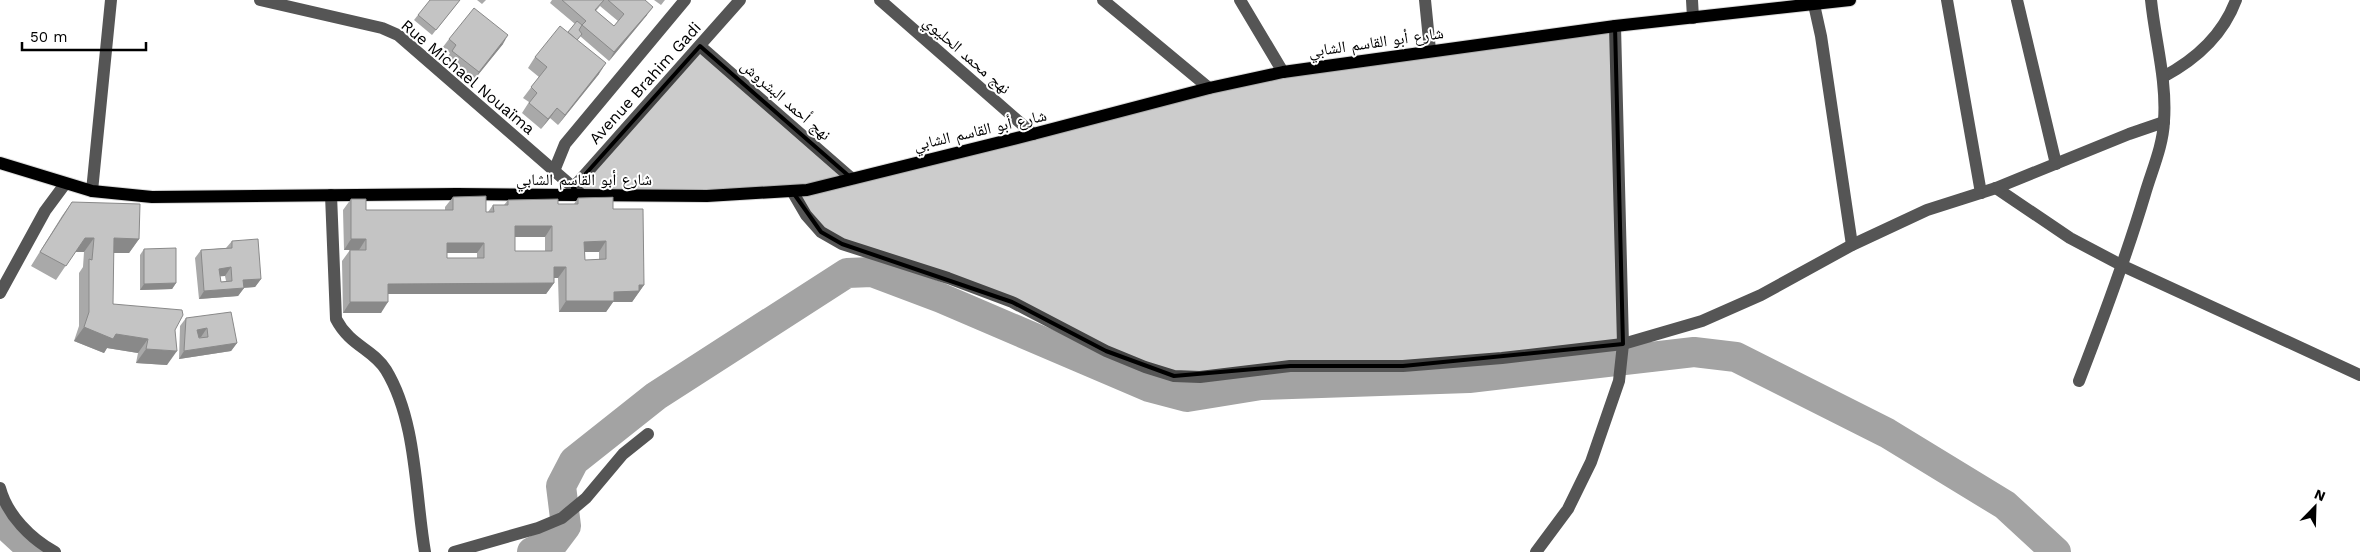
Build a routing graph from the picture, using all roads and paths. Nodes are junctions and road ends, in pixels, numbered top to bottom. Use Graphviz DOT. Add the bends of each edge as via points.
graph roads {
  1 [pos="111,0"];
  2 [pos="260,0"];
  3 [pos="685,0"];
  4 [pos="740,0"];
  5 [pos="880,0"];
  6 [pos="1103,0"];
  7 [pos="1240,0"];
  8 [pos="1425,0"];
  9 [pos="1692,0"];
  10 [pos="1850,0"];
  11 [pos="1947,0"];
  12 [pos="2017,0"];
  13 [pos="2151,0"];
  14 [pos="2236,0"];
  15 [pos="1813,2"];
  16 [pos="1693,18"];
  17 [pos="1615,26"];
  18 [pos="700,46"];
  19 [pos="1430,50"];
  20 [pos="1283,72"];
  21 [pos="2163,77"];
  22 [pos="1209,88"];
  23 [pos="2164,122"];
  24 [pos="1033,134"];
  25 [pos="0,163"];
  26 [pos="2056,164"];
  27 [pos="554,171"];
  28 [pos="850,177"];
  29 [pos="65,184"];
  30 [pos="1996,188"];
  31 [pos="92,191"];
  32 [pos="578,191"];
  33 [pos="792,192"];
  34 [pos="1981,192"];
  35 [pos="331,195"];
  36 [pos="1852,245"];
  37 [pos="2123,266"];
  38 [pos="0,293"];
  39 [pos="1622,350"];
  40 [pos="2360,375"];
  41 [pos="2080,381"];
  42 [pos="648,434"];
  43 [pos="0,488"];
  44 [pos="55,552"];
  45 [pos="424,552"];
  46 [pos="454,552"];
  47 [pos="1536,552"];
  1 -- 31 [label="street"];
  2 -- 27 [label="street, Rue Michael Nouaïma" via="382,28 398,35"];
  3 -- 27 [label="street" via="565,144"];
  4 -- 18 [label="street, Avenue Brahim Gadi"];
  5 -- 24 [label="street, نهج محمد الحليوي"];
  6 -- 22 [label="street"];
  7 -- 20 [label="street"];
  8 -- 19 [label="street"];
  9 -- 16 [label="street"];
  10 -- 15 [label="main road, شارع أبو القاسم الشابي"];
  11 -- 34 [label="street"];
  12 -- 26 [label="street"];
  13 -- 21 [label="street"];
  14 -- 21 [label="street" via="2210,44"];
  15 -- 16 [label="main road, شارع أبو القاسم الشابي"];
  15 -- 36 [label="street" via="1821,36"];
  16 -- 17 [label="main road, شارع أبو القاسم الشابي"];
  17 -- 19 [label="main road, شارع أبو القاسم الشابي"];
  17 -- 39 [label="street"];
  18 -- 28 [label="street, نهج أحمد البشروش"];
  18 -- 32 [label="street, Avenue Brahim Gadi"];
  19 -- 20 [label="main road, شارع أبو القاسم الشابي"];
  20 -- 22 [label="main road, شارع أبو القاسم الشابي"];
  21 -- 23 [label="street"];
  22 -- 24 [label="main road, شارع أبو القاسم الشابي"];
  23 -- 26 [label="street"];
  23 -- 37 [label="street" via="2160,149"];
  24 -- 28 [label="main road, شارع أبو القاسم الشابي"];
  25 -- 29 [label="main road, شارع أبو القاسم الشابي"];
  26 -- 30 [label="street"];
  27 -- 32 [label="street, Rue Michael Nouaïma"];
  28 -- 33 [label="main road, شارع أبو القاسم الشابي"];
  29 -- 31 [label="main road, شارع أبو القاسم الشابي"];
  29 -- 38 [label="street" via="45,211"];
  30 -- 34 [label="street"];
  30 -- 37 [label="street" via="2070,238"];
  31 -- 35 [label="main road, شارع أبو القاسم الشابي" via="152,196"];
  32 -- 33 [label="main road, شارع أبو القاسم الشابي" via="707,196"];
  32 -- 35 [label="main road, شارع أبو القاسم الشابي"];
  33 -- 39 [label="street" via="811,221 842,244 1012,302 1106,351 1174,376 1290,366 1403,366"];
  34 -- 36 [label="street" via="1927,210"];
  35 -- 45 [label="street" via="336,319 341,330 386,369 410,428"];
  36 -- 39 [label="street" via="1761,295"];
  37 -- 40 [label="street"];
  37 -- 41 [label="street"];
  39 -- 47 [label="street" via="1619,381 1591,462 1568,509"];
  42 -- 46 [label="street" via="623,454 586,498 562,518"];
  43 -- 44 [label="street" via="4,503 24,529"];
}
